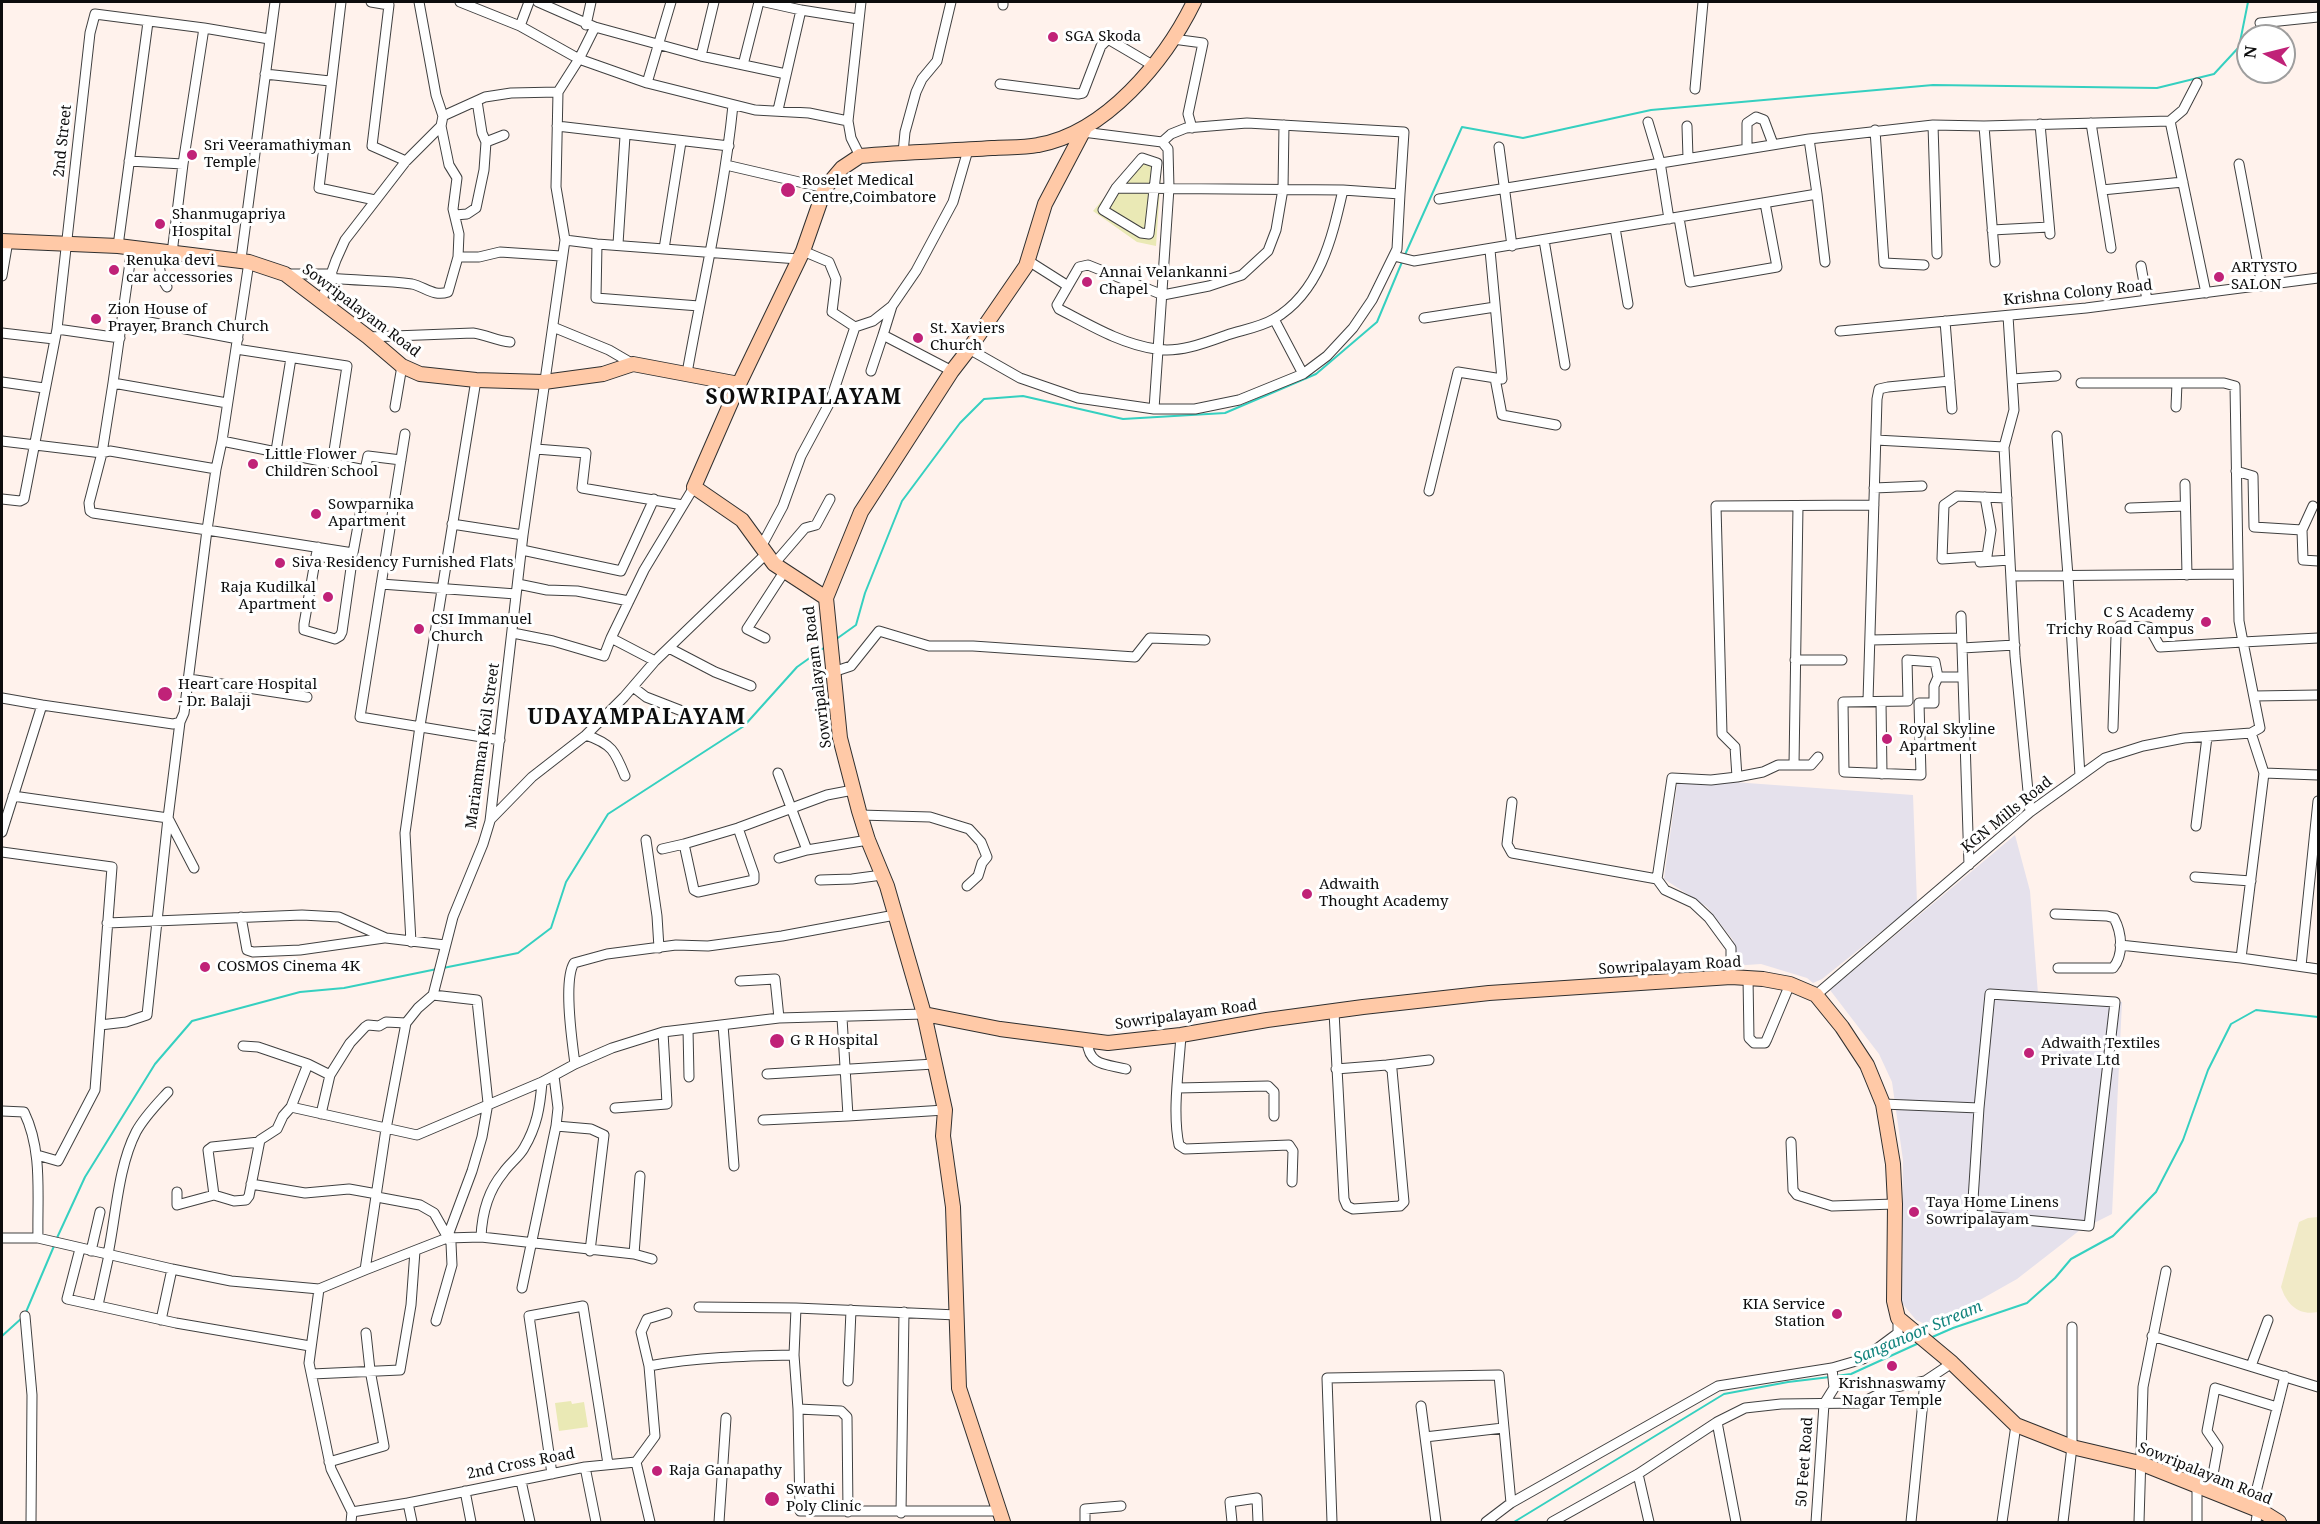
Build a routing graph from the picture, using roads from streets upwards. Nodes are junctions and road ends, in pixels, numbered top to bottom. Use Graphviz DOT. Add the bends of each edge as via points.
graph roads {
  1 [pos="274,2"];
  2 [pos="341,2"];
  3 [pos="371,2"];
  4 [pos="419,2"];
  5 [pos="460,2"];
  6 [pos="529,2"];
  7 [pos="538,2"];
  8 [pos="591,2"];
  9 [pos="671,2"];
  10 [pos="714,2"];
  11 [pos="759,2"];
  12 [pos="765,2"];
  13 [pos="861,2"];
  14 [pos="951,2"];
  15 [pos="1194,2"];
  16 [pos="1703,2"];
  17 [pos="560,6"];
  18 [pos="801,9"];
  19 [pos="2319,16"];
  20 [pos="858,19"];
  21 [pos="148,21"];
  22 [pos="2260,23"];
  23 [pos="519,26"];
  24 [pos="590,26"];
  25 [pos="204,28"];
  26 [pos="269,39"];
  27 [pos="1173,39"];
  28 [pos="658,45"];
  29 [pos="701,56"];
  30 [pos="579,59"];
  31 [pos="743,65"];
  32 [pos="1154,66"];
  33 [pos="266,74"];
  34 [pos="786,74"];
  35 [pos="330,81"];
  36 [pos="646,83"];
  37 [pos="2197,83"];
  38 [pos="1000,84"];
  39 [pos="1695,89"];
  40 [pos="558,93"];
  41 [pos="477,101"];
  42 [pos="733,105"];
  43 [pos="778,110"];
  44 [pos="442,121"];
  45 [pos="2170,121"];
  46 [pos="848,122"];
  47 [pos="1648,122"];
  48 [pos="2091,123"];
  49 [pos="1933,124"];
  50 [pos="2040,124"];
  51 [pos="1284,125"];
  52 [pos="557,126"];
  53 [pos="1687,126"];
  54 [pos="1984,126"];
  55 [pos="1192,128"];
  56 [pos="1084,129"];
  57 [pos="1875,130"];
  58 [pos="504,135"];
  59 [pos="625,136"];
  60 [pos="1809,139"];
  61 [pos="486,142"];
  62 [pos="681,142"];
  63 [pos="1162,142"];
  64 [pos="1773,144"];
  65 [pos="729,146"];
  66 [pos="1499,147"];
  67 [pos="1747,148"];
  68 [pos="968,150"];
  69 [pos="903,153"];
  70 [pos="860,156"];
  71 [pos="1688,158"];
  72 [pos="129,160"];
  73 [pos="406,161"];
  74 [pos="1660,162"];
  75 [pos="183,164"];
  76 [pos="2239,164"];
  77 [pos="726,165"];
  78 [pos="2183,182"];
  79 [pos="1506,186"];
  80 [pos="825,188"];
  81 [pos="1116,188"];
  82 [pos="1154,188"];
  83 [pos="1169,188"];
  84 [pos="1283,189"];
  85 [pos="1343,190"];
  86 [pos="2102,190"];
  87 [pos="1400,194"];
  88 [pos="1817,194"];
  89 [pos="1439,199"];
  90 [pos="375,200"];
  91 [pos="1766,203"];
  92 [pos="455,215"];
  93 [pos="1679,218"];
  94 [pos="1669,219"];
  95 [pos="1616,228"];
  96 [pos="1992,230"];
  97 [pos="565,240"];
  98 [pos="1544,240"];
  99 [pos="5,241"];
  100 [pos="67,242"];
  101 [pos="597,244"];
  102 [pos="618,244"];
  103 [pos="1512,246"];
  104 [pos="125,247"];
  105 [pos="2111,248"];
  106 [pos="664,249"];
  107 [pos="157,250"];
  108 [pos="1490,250"];
  109 [pos="711,252"];
  110 [pos="172,253"];
  111 [pos="1937,254"];
  112 [pos="800,255"];
  113 [pos="458,256"];
  114 [pos="561,256"];
  115 [pos="1394,256"];
  116 [pos="1028,260"];
  117 [pos="245,261"];
  118 [pos="1825,262"];
  119 [pos="1995,262"];
  120 [pos="1924,265"];
  121 [pos="2141,266"];
  122 [pos="285,274"];
  123 [pos="2,276"];
  124 [pos="331,276"];
  125 [pos="2319,278"];
  126 [pos="1068,286"];
  127 [pos="2262,286"];
  128 [pos="167,287"];
  129 [pos="2205,293"];
  130 [pos="1163,295"];
  131 [pos="2147,300"];
  132 [pos="321,302"];
  133 [pos="1628,304"];
  134 [pos="699,306"];
  135 [pos="892,306"];
  136 [pos="1495,307"];
  137 [pos="2008,315"];
  138 [pos="123,317"];
  139 [pos="1424,318"];
  140 [pos="1274,319"];
  141 [pos="1945,321"];
  142 [pos="553,327"];
  143 [pos="855,327"];
  144 [pos="57,329"];
  145 [pos="1840,331"];
  146 [pos="2,333"];
  147 [pos="883,335"];
  148 [pos="368,337"];
  149 [pos="120,338"];
  150 [pos="54,339"];
  151 [pos="510,342"];
  152 [pos="237,344"];
  153 [pos="969,349"];
  154 [pos="1156,349"];
  155 [pos="291,358"];
  156 [pos="633,364"];
  157 [pos="1565,365"];
  158 [pos="402,366"];
  159 [pos="871,371"];
  160 [pos="952,371"];
  161 [pos="687,373"];
  162 [pos="1303,374"];
  163 [pos="2056,376"];
  164 [pos="1495,378"];
  165 [pos="2012,379"];
  166 [pos="476,380"];
  167 [pos="1950,381"];
  168 [pos="2,382"];
  169 [pos="544,382"];
  170 [pos="114,383"];
  171 [pos="2081,383"];
  172 [pos="2177,383"];
  173 [pos="739,384"];
  174 [pos="44,388"];
  175 [pos="227,403"];
  176 [pos="394,407"];
  177 [pos="2176,407"];
  178 [pos="1154,409"];
  179 [pos="1952,409"];
  180 [pos="1556,425"];
  181 [pos="405,434"];
  182 [pos="2057,436"];
  183 [pos="1876,440"];
  184 [pos="2,441"];
  185 [pos="222,441"];
  186 [pos="33,446"];
  187 [pos="2004,447"];
  188 [pos="536,449"];
  189 [pos="276,451"];
  190 [pos="102,453"];
  191 [pos="401,460"];
  192 [pos="332,464"];
  193 [pos="216,469"];
  194 [pos="2236,471"];
  195 [pos="2185,484"];
  196 [pos="1922,486"];
  197 [pos="694,487"];
  198 [pos="1874,488"];
  199 [pos="1429,491"];
  200 [pos="1985,497"];
  201 [pos="2007,498"];
  202 [pos="2,499"];
  203 [pos="654,499"];
  204 [pos="830,499"];
  205 [pos="363,504"];
  206 [pos="683,505"];
  207 [pos="1874,505"];
  208 [pos="1798,506"];
  209 [pos="2186,506"];
  210 [pos="2313,506"];
  211 [pos="2130,508"];
  212 [pos="452,524"];
  213 [pos="207,530"];
  214 [pos="2302,530"];
  215 [pos="523,535"];
  216 [pos="522,550"];
  217 [pos="317,552"];
  218 [pos="772,559"];
  219 [pos="2010,560"];
  220 [pos="2319,561"];
  221 [pos="1975,563"];
  222 [pos="2238,574"];
  223 [pos="2187,575"];
  224 [pos="2011,576"];
  225 [pos="2068,576"];
  226 [pos="381,584"];
  227 [pos="442,589"];
  228 [pos="517,589"];
  229 [pos="826,598"];
  230 [pos="629,601"];
  231 [pos="1961,616"];
  232 [pos="513,633"];
  233 [pos="611,638"];
  234 [pos="765,638"];
  235 [pos="2319,638"];
  236 [pos="1204,640"];
  237 [pos="1871,640"];
  238 [pos="2243,642"];
  239 [pos="1962,643"];
  240 [pos="2015,645"];
  241 [pos="669,648"];
  242 [pos="1796,660"];
  243 [pos="1842,660"];
  244 [pos="655,661"];
  245 [pos="833,672"];
  246 [pos="1938,677"];
  247 [pos="1963,677"];
  248 [pos="189,679"];
  249 [pos="751,686"];
  250 [pos="633,687"];
  251 [pos="2319,695"];
  252 [pos="2254,696"];
  253 [pos="308,697"];
  254 [pos="2,698"];
  255 [pos="1868,701"];
  256 [pos="1908,701"];
  257 [pos="1881,702"];
  258 [pos="1919,703"];
  259 [pos="42,705"];
  260 [pos="682,711"];
  261 [pos="180,722"];
  262 [pos="420,726"];
  263 [pos="2113,728"];
  264 [pos="2252,733"];
  265 [pos="586,735"];
  266 [pos="2207,737"];
  267 [pos="500,740"];
  268 [pos="1818,758"];
  269 [pos="1794,765"];
  270 [pos="778,773"];
  271 [pos="2264,773"];
  272 [pos="1882,774"];
  273 [pos="2319,775"];
  274 [pos="625,776"];
  275 [pos="2080,776"];
  276 [pos="1737,777"];
  277 [pos="853,790"];
  278 [pos="13,796"];
  279 [pos="2319,801"];
  280 [pos="1512,802"];
  281 [pos="793,807"];
  282 [pos="2030,812"];
  283 [pos="860,815"];
  284 [pos="168,818"];
  285 [pos="490,821"];
  286 [pos="2196,826"];
  287 [pos="738,828"];
  288 [pos="2,832"];
  289 [pos="646,840"];
  290 [pos="868,840"];
  291 [pos="684,844"];
  292 [pos="662,849"];
  293 [pos="807,850"];
  294 [pos="2,852"];
  295 [pos="779,858"];
  296 [pos="1969,865"];
  297 [pos="194,868"];
  298 [pos="882,874"];
  299 [pos="2195,877"];
  300 [pos="1657,879"];
  301 [pos="820,880"];
  302 [pos="2251,881"];
  303 [pos="967,886"];
  304 [pos="2055,914"];
  305 [pos="895,915"];
  306 [pos="241,917"];
  307 [pos="157,921"];
  308 [pos="107,923"];
  309 [pos="386,938"];
  310 [pos="411,942"];
  311 [pos="445,945"];
  312 [pos="2121,945"];
  313 [pos="659,948"];
  314 [pos="2241,958"];
  315 [pos="2301,966"];
  316 [pos="2058,968"];
  317 [pos="2319,969"];
  318 [pos="1731,977"];
  319 [pos="1748,978"];
  320 [pos="740,981"];
  321 [pos="1790,984"];
  322 [pos="433,995"];
  323 [pos="1816,995"];
  324 [pos="1334,1012"];
  325 [pos="924,1014"];
  326 [pos="779,1018"];
  327 [pos="842,1018"];
  328 [pos="406,1023"];
  329 [pos="100,1025"];
  330 [pos="723,1025"];
  331 [pos="688,1029"];
  332 [pos="663,1032"];
  333 [pos="1181,1035"];
  334 [pos="1087,1041"];
  335 [pos="243,1046"];
  336 [pos="1429,1060"];
  337 [pos="308,1064"];
  338 [pos="575,1064"];
  339 [pos="934,1064"];
  340 [pos="1387,1065"];
  341 [pos="845,1070"];
  342 [pos="1126,1070"];
  343 [pos="1336,1070"];
  344 [pos="767,1074"];
  345 [pos="330,1075"];
  346 [pos="554,1076"];
  347 [pos="689,1077"];
  348 [pos="542,1082"];
  349 [pos="1178,1088"];
  350 [pos="168,1092"];
  351 [pos="488,1104"];
  352 [pos="1883,1104"];
  353 [pos="291,1107"];
  354 [pos="615,1108"];
  355 [pos="1979,1108"];
  356 [pos="945,1110"];
  357 [pos="2,1111"];
  358 [pos="321,1114"];
  359 [pos="848,1116"];
  360 [pos="1274,1116"];
  361 [pos="763,1120"];
  362 [pos="556,1126"];
  363 [pos="386,1129"];
  364 [pos="260,1142"];
  365 [pos="1791,1142"];
  366 [pos="37,1155"];
  367 [pos="734,1166"];
  368 [pos="640,1176"];
  369 [pos="1292,1182"];
  370 [pos="251,1184"];
  371 [pos="177,1192"];
  372 [pos="214,1195"];
  373 [pos="377,1196"];
  374 [pos="1896,1204"];
  375 [pos="100,1212"];
  376 [pos="481,1237"];
  377 [pos="2,1238"];
  378 [pos="447,1238"];
  379 [pos="42,1240"];
  380 [pos="530,1244"];
  381 [pos="80,1249"];
  382 [pos="91,1251"];
  383 [pos="415,1251"];
  384 [pos="590,1251"];
  385 [pos="108,1254"];
  386 [pos="634,1254"];
  387 [pos="652,1259"];
  388 [pos="172,1269"];
  389 [pos="365,1270"];
  390 [pos="2166,1271"];
  391 [pos="522,1288"];
  392 [pos="319,1289"];
  393 [pos="98,1305"];
  394 [pos="699,1307"];
  395 [pos="796,1308"];
  396 [pos="851,1310"];
  397 [pos="667,1312"];
  398 [pos="904,1312"];
  399 [pos="957,1315"];
  400 [pos="24,1316"];
  401 [pos="1898,1318"];
  402 [pos="161,1320"];
  403 [pos="2268,1320"];
  404 [pos="436,1321"];
  405 [pos="2072,1327"];
  406 [pos="366,1333"];
  407 [pos="2152,1336"];
  408 [pos="310,1346"];
  409 [pos="794,1355"];
  410 [pos="1952,1363"];
  411 [pos="649,1366"];
  412 [pos="2251,1366"];
  413 [pos="1832,1368"];
  414 [pos="370,1370"];
  415 [pos="312,1374"];
  416 [pos="2285,1376"];
  417 [pos="848,1381"];
  418 [pos="1925,1381"];
  419 [pos="2319,1387"];
  420 [pos="1824,1404"];
  421 [pos="1420,1406"];
  422 [pos="2277,1407"];
  423 [pos="798,1408"];
  424 [pos="726,1418"];
  425 [pos="1717,1422"];
  426 [pos="2016,1425"];
  427 [pos="1503,1428"];
  428 [pos="1425,1437"];
  429 [pos="2072,1447"];
  430 [pos="329,1462"];
  431 [pos="636,1462"];
  432 [pos="2140,1463"];
  433 [pos="608,1464"];
  434 [pos="585,1467"];
  435 [pos="552,1474"];
  436 [pos="1638,1474"];
  437 [pos="521,1481"];
  438 [pos="2203,1489"];
  439 [pos="465,1491"];
  440 [pos="408,1503"];
  441 [pos="1510,1503"];
  442 [pos="1121,1506"];
  443 [pos="352,1512"];
  444 [pos="848,1512"];
  445 [pos="901,1513"];
  446 [pos="2255,1514"];
  447 [pos="1002,1517"];
  448 [pos="1564,1519"];
  449 [pos="31,1522"];
  450 [pos="351,1522"];
  451 [pos="412,1522"];
  452 [pos="471,1522"];
  453 [pos="530,1522"];
  454 [pos="596,1522"];
  455 [pos="650,1522"];
  456 [pos="719,1522"];
  457 [pos="1085,1522"];
  458 [pos="1232,1522"];
  459 [pos="1258,1522"];
  460 [pos="1332,1522"];
  461 [pos="1436,1522"];
  462 [pos="1486,1522"];
  463 [pos="1552,1522"];
  464 [pos="1648,1522"];
  465 [pos="1736,1522"];
  466 [pos="1816,1522"];
  467 [pos="1911,1522"];
  468 [pos="2002,1522"];
  469 [pos="2063,1522"];
  470 [pos="2139,1522"];
  471 [pos="2197,1522"];
  472 [pos="2279,1522"];
  1 -- 26 [label="street"];
  2 -- 35 [label="street"];
  3 -- 73 [label="street" via="389,5 372,146"];
  4 -- 44 [label="street"];
  5 -- 23 [label="street"];
  6 -- 23 [label="street"];
  7 -- 17 [label="street"];
  8 -- 24 [label="street"];
  9 -- 28 [label="street"];
  10 -- 29 [label="street"];
  11 -- 31 [label="street"];
  12 -- 18 [label="street"];
  13 -- 20 [label="street"];
  14 -- 69 [label="street" via="937,61 916,92"];
  15 -- 27 [label="street"];
  16 -- 39 [label="street"];
  17 -- 24 [label="street"];
  18 -- 20 [label="street"];
  18 -- 34 [label="street"];
  19 -- 22 [label="street"];
  20 -- 46 [label="street"];
  21 -- 25 [label="street, 2nd Street"];
  21 -- 72 [label="street"];
  21 -- 100 [label="street, 2nd Street" via="95,14"];
  23 -- 30 [label="street"];
  24 -- 28 [label="street"];
  24 -- 30 [label="street"];
  25 -- 26 [label="street, 2nd Street"];
  25 -- 75 [label="street"];
  26 -- 33 [label="street"];
  27 -- 32 [label="street"];
  27 -- 55 [label="street" via="1203,43 1188,114"];
  28 -- 29 [label="street"];
  28 -- 36 [label="street"];
  29 -- 31 [label="street"];
  30 -- 36 [label="street"];
  30 -- 40 [label="street"];
  31 -- 34 [label="street"];
  32 -- 38 [label="street" via="1108,39 1101,46 1083,93"];
  32 -- 56 [label="street" via="1108,112"];
  33 -- 35 [label="street"];
  33 -- 117 [label="street"];
  34 -- 43 [label="street"];
  35 -- 90 [label="street" via="319,188"];
  36 -- 42 [label="street"];
  37 -- 45 [label="street" via="2183,110"];
  40 -- 41 [label="street" via="511,93"];
  40 -- 52 [label="street"];
  41 -- 44 [label="street"];
  41 -- 61 [label="street"];
  42 -- 43 [label="street"];
  42 -- 65 [label="street"];
  43 -- 46 [label="street"];
  44 -- 73 [label="street"];
  44 -- 92 [label="street" via="449,165 457,178"];
  45 -- 48 [label="street"];
  45 -- 78 [label="street"];
  46 -- 70 [label="street"];
  47 -- 74 [label="street"];
  48 -- 50 [label="street"];
  48 -- 86 [label="street"];
  49 -- 54 [label="street"];
  49 -- 57 [label="street"];
  49 -- 111 [label="street"];
  50 -- 54 [label="street"];
  50 -- 96 [label="street" via="2049,231"];
  51 -- 55 [label="street" via="1247,123"];
  51 -- 84 [label="street"];
  51 -- 87 [label="street" via="1404,132"];
  52 -- 59 [label="street"];
  52 -- 97 [label="street" via="556,187"];
  53 -- 71 [label="street"];
  54 -- 96 [label="street"];
  55 -- 63 [label="street" via="1172,134"];
  56 -- 63 [label="street"];
  56 -- 68 [label="street" via="1037,145"];
  56 -- 116 [label="street" via="1045,204"];
  57 -- 60 [label="street"];
  57 -- 120 [label="street" via="1884,263"];
  58 -- 61 [label="street"];
  59 -- 62 [label="street"];
  59 -- 102 [label="street"];
  60 -- 64 [label="street"];
  60 -- 88 [label="street"];
  61 -- 92 [label="street" via="476,208"];
  62 -- 65 [label="street"];
  62 -- 106 [label="street"];
  63 -- 83 [label="street" via="1168,149"];
  64 -- 67 [label="street"];
  64 -- 67 [label="street" via="1764,120 1756,117 1747,123"];
  65 -- 77 [label="street"];
  66 -- 79 [label="street"];
  67 -- 71 [label="street"];
  68 -- 69 [label="street"];
  68 -- 135 [label="street" via="953,202 916,272"];
  69 -- 70 [label="street"];
  70 -- 80 [label="street" via="842,168"];
  71 -- 74 [label="street"];
  72 -- 75 [label="street"];
  72 -- 104 [label="street"];
  73 -- 90 [label="street"];
  74 -- 79 [label="street"];
  74 -- 94 [label="street"];
  75 -- 110 [label="street"];
  76 -- 127 [label="street"];
  77 -- 80 [label="street"];
  77 -- 109 [label="street"];
  78 -- 86 [label="street"];
  78 -- 129 [label="street"];
  79 -- 89 [label="street"];
  79 -- 103 [label="street"];
  80 -- 112 [label="street"];
  81 -- 82 [label="street"];
  81 -- 82 [label="street" via="1142,158 1157,162"];
  81 -- 82 [label="street" via="1103,210 1149,234"];
  82 -- 83 [label="street"];
  83 -- 84 [label="street"];
  83 -- 130 [label="street"];
  84 -- 85 [label="street"];
  84 -- 130 [label="street" via="1276,230 1268,251 1258,261 1242,275"];
  85 -- 87 [label="street"];
  85 -- 140 [label="street" via="1323,262 1305,293"];
  86 -- 105 [label="street"];
  87 -- 115 [label="street"];
  88 -- 91 [label="street"];
  88 -- 118 [label="street"];
  90 -- 124 [label="street" via="345,240"];
  91 -- 93 [label="street"];
  91 -- 93 [label="street" via="1777,267 1690,282"];
  92 -- 113 [label="street"];
  93 -- 94 [label="street"];
  94 -- 95 [label="street"];
  95 -- 98 [label="street"];
  95 -- 133 [label="street"];
  96 -- 119 [label="street"];
  97 -- 101 [label="street"];
  97 -- 114 [label="street, Mariamman Koil Street"];
  98 -- 103 [label="street"];
  98 -- 157 [label="street"];
  99 -- 100 [label="street, Sowripalayam Road"];
  99 -- 123 [label="street"];
  100 -- 104 [label="street, Sowripalayam Road"];
  100 -- 144 [label="street, 2nd Street"];
  101 -- 102 [label="street"];
  101 -- 134 [label="street" via="596,298"];
  102 -- 106 [label="street"];
  103 -- 108 [label="street"];
  104 -- 107 [label="street, Sowripalayam Road"];
  104 -- 138 [label="street"];
  106 -- 109 [label="street"];
  107 -- 110 [label="street, Sowripalayam Road"];
  107 -- 128 [label="street" via="161,277"];
  108 -- 115 [label="street" via="1414,261"];
  108 -- 136 [label="street"];
  109 -- 112 [label="street"];
  109 -- 134 [label="street"];
  110 -- 117 [label="street, Sowripalayam Road"];
  112 -- 143 [label="street" via="829,262 836,279 832,312"];
  112 -- 173 [label="street"];
  113 -- 114 [label="street" via="480,257 500,252"];
  113 -- 124 [label="street" via="448,292 444,294 397,282"];
  114 -- 142 [label="street, Mariamman Koil Street"];
  115 -- 162 [label="street" via="1353,328 1327,356"];
  116 -- 126 [label="street"];
  116 -- 153 [label="street"];
  117 -- 122 [label="street, Sowripalayam Road"];
  117 -- 152 [label="street"];
  121 -- 131 [label="street"];
  122 -- 124 [label="street"];
  122 -- 132 [label="street, Sowripalayam Road"];
  124 -- 132 [label="street"];
  125 -- 127 [label="street, Krishna Colony Road"];
  126 -- 130 [label="street" via="1079,267 1088,265"];
  126 -- 154 [label="street" via="1057,305 1059,309 1124,340"];
  127 -- 129 [label="street, Krishna Colony Road"];
  129 -- 131 [label="street, Krishna Colony Road"];
  130 -- 154 [label="street"];
  131 -- 137 [label="street, Krishna Colony Road"];
  132 -- 148 [label="street, Sowripalayam Road"];
  134 -- 161 [label="street"];
  135 -- 143 [label="street" via="873,321"];
  135 -- 147 [label="street"];
  136 -- 139 [label="street"];
  136 -- 164 [label="street" via="1502,379"];
  137 -- 141 [label="street, Krishna Colony Road"];
  137 -- 165 [label="street"];
  138 -- 149 [label="street"];
  138 -- 152 [label="street"];
  140 -- 154 [label="street" via="1206,343"];
  140 -- 162 [label="street"];
  141 -- 145 [label="street, Krishna Colony Road"];
  141 -- 167 [label="street"];
  142 -- 156 [label="street"];
  142 -- 169 [label="street, Mariamman Koil Street"];
  143 -- 218 [label="street" via="830,402 801,456 783,506"];
  144 -- 149 [label="street"];
  144 -- 150 [label="street, 2nd Street"];
  146 -- 150 [label="street"];
  147 -- 159 [label="street"];
  147 -- 160 [label="street"];
  148 -- 151 [label="street" via="473,333"];
  148 -- 158 [label="street, Sowripalayam Road"];
  149 -- 170 [label="street"];
  150 -- 174 [label="street, 2nd Street"];
  152 -- 155 [label="street"];
  152 -- 175 [label="street"];
  153 -- 160 [label="street"];
  153 -- 178 [label="street" via="1020,378 1078,398"];
  154 -- 178 [label="street"];
  155 -- 189 [label="street"];
  155 -- 192 [label="street" via="347,366"];
  156 -- 161 [label="street, Sowripalayam Road"];
  156 -- 169 [label="street, Sowripalayam Road" via="603,374"];
  158 -- 166 [label="street, Sowripalayam Road" via="420,374"];
  158 -- 176 [label="street"];
  160 -- 229 [label="street" via="861,512"];
  161 -- 173 [label="street, Sowripalayam Road"];
  162 -- 178 [label="street" via="1239,400 1195,409"];
  163 -- 165 [label="street"];
  164 -- 180 [label="street" via="1502,415"];
  164 -- 199 [label="street" via="1458,372"];
  165 -- 187 [label="street" via="2014,410"];
  166 -- 169 [label="street, Sowripalayam Road"];
  166 -- 212 [label="street"];
  167 -- 179 [label="street"];
  167 -- 183 [label="street" via="1879,389"];
  168 -- 174 [label="street"];
  169 -- 188 [label="street, Mariamman Koil Street"];
  170 -- 175 [label="street"];
  170 -- 190 [label="street"];
  171 -- 172 [label="street"];
  172 -- 177 [label="street"];
  172 -- 194 [label="street" via="2235,386"];
  173 -- 197 [label="street"];
  174 -- 186 [label="street, 2nd Street"];
  175 -- 185 [label="street"];
  181 -- 191 [label="street"];
  182 -- 225 [label="street"];
  183 -- 187 [label="street"];
  183 -- 198 [label="street"];
  184 -- 186 [label="street"];
  185 -- 189 [label="street"];
  185 -- 193 [label="street"];
  186 -- 190 [label="street"];
  186 -- 202 [label="street, 2nd Street" via="24,499"];
  187 -- 201 [label="street"];
  188 -- 203 [label="street" via="586,453 582,488"];
  188 -- 215 [label="street, Mariamman Koil Street"];
  189 -- 192 [label="street"];
  190 -- 193 [label="street" via="110,451"];
  190 -- 213 [label="street" via="90,511"];
  191 -- 192 [label="street" via="368,456 365,470"];
  191 -- 226 [label="street"];
  193 -- 213 [label="street"];
  194 -- 214 [label="street" via="2253,476 2254,527"];
  194 -- 222 [label="street"];
  195 -- 209 [label="street"];
  196 -- 198 [label="street"];
  197 -- 206 [label="street"];
  197 -- 218 [label="street, Sowripalayam Road" via="742,520"];
  198 -- 207 [label="street"];
  200 -- 200 [label="street" via="1957,496 1944,505 1942,559 1987,556 1991,530"];
  200 -- 201 [label="street"];
  201 -- 219 [label="street"];
  203 -- 206 [label="street"];
  203 -- 216 [label="street" via="621,571"];
  204 -- 218 [label="street" via="816,525 805,528"];
  205 -- 217 [label="street" via="353,553"];
  206 -- 230 [label="street"];
  207 -- 208 [label="street"];
  207 -- 237 [label="street"];
  208 -- 242 [label="street"];
  208 -- 276 [label="street" via="1716,506 1722,734 1736,747"];
  209 -- 211 [label="street"];
  209 -- 223 [label="street"];
  210 -- 214 [label="street"];
  212 -- 215 [label="street"];
  212 -- 227 [label="street"];
  213 -- 217 [label="street"];
  213 -- 248 [label="street"];
  214 -- 220 [label="street" via="2303,560"];
  215 -- 216 [label="street, Mariamman Koil Street"];
  216 -- 228 [label="street, Mariamman Koil Street"];
  217 -- 217 [label="street" via="304,630 335,639 342,632 352,561"];
  218 -- 229 [label="street, Sowripalayam Road"];
  218 -- 234 [label="street" via="747,629"];
  218 -- 241 [label="street"];
  219 -- 221 [label="street"];
  219 -- 224 [label="street"];
  222 -- 223 [label="street"];
  222 -- 238 [label="street"];
  223 -- 225 [label="street"];
  224 -- 225 [label="street"];
  224 -- 240 [label="street"];
  225 -- 275 [label="street"];
  226 -- 227 [label="street"];
  226 -- 262 [label="street" via="360,717"];
  227 -- 228 [label="street"];
  227 -- 262 [label="street"];
  228 -- 230 [label="street" via="578,591"];
  228 -- 232 [label="street, Mariamman Koil Street"];
  229 -- 245 [label="street, Sowripalayam Road"];
  230 -- 233 [label="street"];
  231 -- 239 [label="street"];
  232 -- 233 [label="street" via="603,656"];
  232 -- 267 [label="street, Mariamman Koil Street"];
  233 -- 244 [label="street"];
  235 -- 238 [label="street"];
  236 -- 245 [label="street" via="1150,638 1136,657 929,646 879,632 851,666"];
  237 -- 239 [label="street"];
  237 -- 255 [label="street"];
  238 -- 252 [label="street"];
  238 -- 263 [label="street" via="2160,647 2149,627 2120,626 2116,636"];
  239 -- 240 [label="street"];
  239 -- 247 [label="street"];
  240 -- 282 [label="street"];
  241 -- 244 [label="street"];
  241 -- 249 [label="street"];
  242 -- 243 [label="street"];
  242 -- 269 [label="street"];
  244 -- 250 [label="street"];
  245 -- 277 [label="street, Sowripalayam Road" via="840,738"];
  246 -- 247 [label="street"];
  246 -- 256 [label="street" via="1935,662 1907,660"];
  246 -- 258 [label="street" via="1934,703"];
  247 -- 296 [label="street"];
  248 -- 253 [label="street"];
  248 -- 261 [label="street"];
  250 -- 260 [label="street" via="646,697"];
  250 -- 265 [label="street"];
  251 -- 252 [label="street"];
  252 -- 264 [label="street" via="2260,728"];
  254 -- 259 [label="street"];
  255 -- 257 [label="street"];
  255 -- 272 [label="street" via="1843,702 1844,772"];
  256 -- 257 [label="street"];
  256 -- 258 [label="street"];
  257 -- 272 [label="street"];
  258 -- 272 [label="street" via="1921,775"];
  259 -- 261 [label="street"];
  259 -- 278 [label="street"];
  261 -- 284 [label="street"];
  262 -- 267 [label="street"];
  262 -- 310 [label="street" via="405,833"];
  264 -- 266 [label="street, KGN Mills Road"];
  264 -- 271 [label="street"];
  265 -- 274 [label="street" via="614,751"];
  265 -- 285 [label="street" via="532,777"];
  266 -- 275 [label="street, KGN Mills Road" via="2143,746 2105,758"];
  266 -- 286 [label="street"];
  267 -- 285 [label="street, Mariamman Koil Street"];
  268 -- 269 [label="street" via="1811,765"];
  269 -- 276 [label="street" via="1778,765"];
  270 -- 281 [label="street"];
  271 -- 273 [label="street"];
  271 -- 302 [label="street"];
  275 -- 282 [label="street, KGN Mills Road"];
  276 -- 300 [label="street" via="1672,778"];
  277 -- 281 [label="street"];
  277 -- 283 [label="street, Sowripalayam Road"];
  278 -- 284 [label="street"];
  278 -- 288 [label="street"];
  279 -- 315 [label="street"];
  280 -- 300 [label="street" via="1507,844 1512,854"];
  281 -- 287 [label="street"];
  281 -- 293 [label="street"];
  282 -- 296 [label="street, KGN Mills Road"];
  283 -- 290 [label="street, Sowripalayam Road"];
  283 -- 303 [label="street" via="930,817 969,829 981,842 987,857 978,876"];
  284 -- 297 [label="street"];
  284 -- 307 [label="street"];
  285 -- 311 [label="street, Mariamman Koil Street"];
  287 -- 291 [label="street"];
  287 -- 291 [label="street" via="754,880 694,890"];
  289 -- 313 [label="street"];
  290 -- 293 [label="street"];
  290 -- 298 [label="street, Sowripalayam Road"];
  291 -- 292 [label="street"];
  293 -- 295 [label="street"];
  294 -- 308 [label="street" via="111,867"];
  296 -- 323 [label="street, KGN Mills Road"];
  298 -- 301 [label="street"];
  298 -- 305 [label="street, Sowripalayam Road"];
  299 -- 302 [label="street"];
  300 -- 318 [label="street" via="1665,890 1693,903 1709,918 1731,948"];
  302 -- 314 [label="street"];
  304 -- 312 [label="street" via="2114,918"];
  305 -- 313 [label="street" via="782,936"];
  305 -- 325 [label="street, Sowripalayam Road"];
  306 -- 307 [label="street"];
  306 -- 309 [label="street" via="339,917"];
  306 -- 309 [label="street" via="247,950 253,952"];
  307 -- 308 [label="street"];
  307 -- 329 [label="street" via="147,1015"];
  308 -- 329 [label="street"];
  309 -- 310 [label="street"];
  310 -- 311 [label="street"];
  311 -- 322 [label="street, Mariamman Koil Street"];
  312 -- 314 [label="street"];
  312 -- 316 [label="street" via="2119,961 2113,968"];
  313 -- 338 [label="street" via="607,954 574,963 569,997"];
  314 -- 315 [label="street"];
  315 -- 317 [label="street"];
  318 -- 319 [label="street, Sowripalayam Road"];
  318 -- 324 [label="street, Sowripalayam Road" via="1489,993"];
  319 -- 321 [label="street, Sowripalayam Road"];
  319 -- 321 [label="street" via="1749,1038 1754,1043 1765,1043"];
  320 -- 326 [label="street" via="775,979"];
  321 -- 323 [label="street, Sowripalayam Road"];
  322 -- 328 [label="street, Mariamman Koil Street"];
  322 -- 351 [label="street" via="477,1000"];
  323 -- 352 [label="street, Sowripalayam Road" via="1867,1065"];
  324 -- 333 [label="street, Sowripalayam Road"];
  324 -- 343 [label="street"];
  325 -- 327 [label="street"];
  325 -- 334 [label="street, Sowripalayam Road"];
  325 -- 339 [label="street, Sowripalayam Road"];
  326 -- 327 [label="street"];
  326 -- 330 [label="street"];
  327 -- 341 [label="street"];
  328 -- 345 [label="street" via="365,1027"];
  328 -- 363 [label="street"];
  329 -- 366 [label="street" via="95,1090 58,1161"];
  330 -- 331 [label="street"];
  330 -- 367 [label="street"];
  331 -- 332 [label="street"];
  331 -- 347 [label="street"];
  332 -- 338 [label="street" via="612,1047"];
  332 -- 354 [label="street" via="667,1104"];
  333 -- 334 [label="street, Sowripalayam Road" via="1108,1043"];
  333 -- 349 [label="street"];
  334 -- 342 [label="street" via="1088,1054 1095,1062"];
  335 -- 337 [label="street" via="266,1049"];
  336 -- 340 [label="street"];
  337 -- 345 [label="street"];
  337 -- 353 [label="street"];
  338 -- 346 [label="street"];
  339 -- 341 [label="street"];
  339 -- 356 [label="street, Sowripalayam Road"];
  340 -- 343 [label="street"];
  340 -- 343 [label="street" via="1394,1079 1404,1202 1400,1206 1363,1210 1347,1206 1344,1199"];
  341 -- 344 [label="street"];
  341 -- 359 [label="street"];
  345 -- 358 [label="street"];
  346 -- 348 [label="street"];
  346 -- 362 [label="street"];
  348 -- 351 [label="street"];
  348 -- 376 [label="street" via="536,1124 523,1150 491,1192"];
  349 -- 360 [label="street" via="1268,1086 1274,1092"];
  349 -- 369 [label="street" via="1179,1145 1185,1149 1289,1145 1293,1151"];
  350 -- 385 [label="street" via="136,1131 127,1154"];
  351 -- 363 [label="street" via="417,1135"];
  351 -- 378 [label="street" via="472,1171"];
  352 -- 355 [label="street"];
  352 -- 374 [label="street, Sowripalayam Road"];
  353 -- 358 [label="street"];
  353 -- 364 [label="street" via="277,1129"];
  355 -- 355 [label="street" via="1990,994 2115,1002 2089,1226 1972,1215"];
  356 -- 359 [label="street"];
  356 -- 399 [label="street, Sowripalayam Road" via="943,1136 953,1207"];
  357 -- 366 [label="street" via="24,1112 33,1130"];
  358 -- 363 [label="street"];
  359 -- 361 [label="street"];
  362 -- 380 [label="street"];
  362 -- 384 [label="street" via="591,1129 604,1135"];
  363 -- 373 [label="street"];
  364 -- 370 [label="street"];
  364 -- 372 [label="street" via="208,1150"];
  365 -- 374 [label="street" via="1793,1190 1797,1195 1832,1206"];
  366 -- 379 [label="street"];
  368 -- 386 [label="street"];
  370 -- 372 [label="street" via="246,1200"];
  370 -- 373 [label="street" via="305,1193 349,1189"];
  371 -- 372 [label="street" via="177,1205"];
  373 -- 378 [label="street" via="420,1205 434,1213"];
  373 -- 389 [label="street"];
  374 -- 401 [label="street, Sowripalayam Road" via="1894,1301"];
  375 -- 382 [label="street"];
  376 -- 378 [label="street"];
  376 -- 380 [label="street"];
  377 -- 379 [label="street"];
  378 -- 383 [label="street"];
  378 -- 404 [label="street" via="451,1243 452,1265"];
  379 -- 381 [label="street"];
  380 -- 384 [label="street"];
  380 -- 391 [label="street"];
  381 -- 382 [label="street"];
  381 -- 393 [label="street" via="67,1299"];
  382 -- 385 [label="street"];
  383 -- 389 [label="street"];
  383 -- 414 [label="street" via="400,1370"];
  384 -- 386 [label="street"];
  385 -- 388 [label="street"];
  385 -- 393 [label="street"];
  386 -- 387 [label="street"];
  388 -- 392 [label="street" via="231,1281"];
  388 -- 402 [label="street"];
  389 -- 392 [label="street"];
  390 -- 407 [label="street"];
  392 -- 408 [label="street"];
  393 -- 402 [label="street"];
  394 -- 395 [label="street"];
  395 -- 396 [label="street"];
  395 -- 409 [label="street"];
  396 -- 398 [label="street"];
  396 -- 417 [label="street"];
  397 -- 411 [label="street" via="647,1319 641,1332"];
  398 -- 399 [label="street"];
  398 -- 445 [label="street"];
  399 -- 447 [label="street, Sowripalayam Road" via="959,1388"];
  400 -- 449 [label="street" via="32,1395"];
  401 -- 410 [label="street, Sowripalayam Road"];
  401 -- 413 [label="street" via="1898,1333 1863,1359"];
  402 -- 408 [label="street"];
  403 -- 412 [label="street"];
  405 -- 429 [label="street"];
  406 -- 414 [label="street"];
  407 -- 412 [label="street"];
  407 -- 432 [label="street" via="2143,1387"];
  408 -- 415 [label="street"];
  409 -- 411 [label="street" via="729,1356"];
  409 -- 423 [label="street"];
  410 -- 418 [label="street"];
  410 -- 426 [label="street, Sowripalayam Road"];
  411 -- 431 [label="street" via="655,1436"];
  412 -- 416 [label="street"];
  413 -- 420 [label="street" via="1834,1388"];
  413 -- 441 [label="street" via="1718,1386"];
  414 -- 415 [label="street"];
  414 -- 430 [label="street" via="384,1446"];
  415 -- 430 [label="street"];
  416 -- 419 [label="street"];
  416 -- 422 [label="street"];
  418 -- 420 [label="street" via="1891,1388 1860,1403"];
  418 -- 467 [label="street"];
  420 -- 425 [label="street" via="1744,1408"];
  420 -- 466 [label="street, 50 Feet Road"];
  421 -- 428 [label="street"];
  422 -- 438 [label="street" via="2215,1388 2207,1431 2218,1447"];
  422 -- 446 [label="street"];
  423 -- 444 [label="street" via="841,1411 847,1417"];
  423 -- 444 [label="street" via="800,1511"];
  424 -- 456 [label="street"];
  425 -- 436 [label="street"];
  425 -- 465 [label="street"];
  426 -- 429 [label="street, Sowripalayam Road"];
  426 -- 468 [label="street"];
  427 -- 428 [label="street"];
  427 -- 441 [label="street"];
  427 -- 460 [label="street" via="1499,1375 1327,1378"];
  428 -- 461 [label="street"];
  429 -- 432 [label="street, Sowripalayam Road"];
  429 -- 469 [label="street"];
  430 -- 443 [label="street"];
  431 -- 433 [label="street, 2nd Cross Road"];
  431 -- 455 [label="street"];
  432 -- 438 [label="street, Sowripalayam Road"];
  432 -- 470 [label="street"];
  433 -- 434 [label="street, 2nd Cross Road"];
  433 -- 435 [label="street" via="583,1306 573,1306 529,1316"];
  434 -- 435 [label="street, 2nd Cross Road"];
  434 -- 454 [label="street"];
  435 -- 437 [label="street, 2nd Cross Road"];
  436 -- 448 [label="street"];
  436 -- 464 [label="street"];
  437 -- 439 [label="street, 2nd Cross Road"];
  437 -- 453 [label="street"];
  438 -- 446 [label="street, Sowripalayam Road"];
  438 -- 471 [label="street"];
  439 -- 440 [label="street, 2nd Cross Road"];
  439 -- 452 [label="street"];
  440 -- 443 [label="street, 2nd Cross Road"];
  440 -- 451 [label="street"];
  441 -- 462 [label="street"];
  442 -- 457 [label="street" via="1085,1509"];
  443 -- 450 [label="street"];
  444 -- 445 [label="street"];
  445 -- 447 [label="street"];
  446 -- 472 [label="street, Sowripalayam Road"];
  448 -- 463 [label="street"];
  458 -- 459 [label="street" via="1230,1502 1257,1498"];
}
